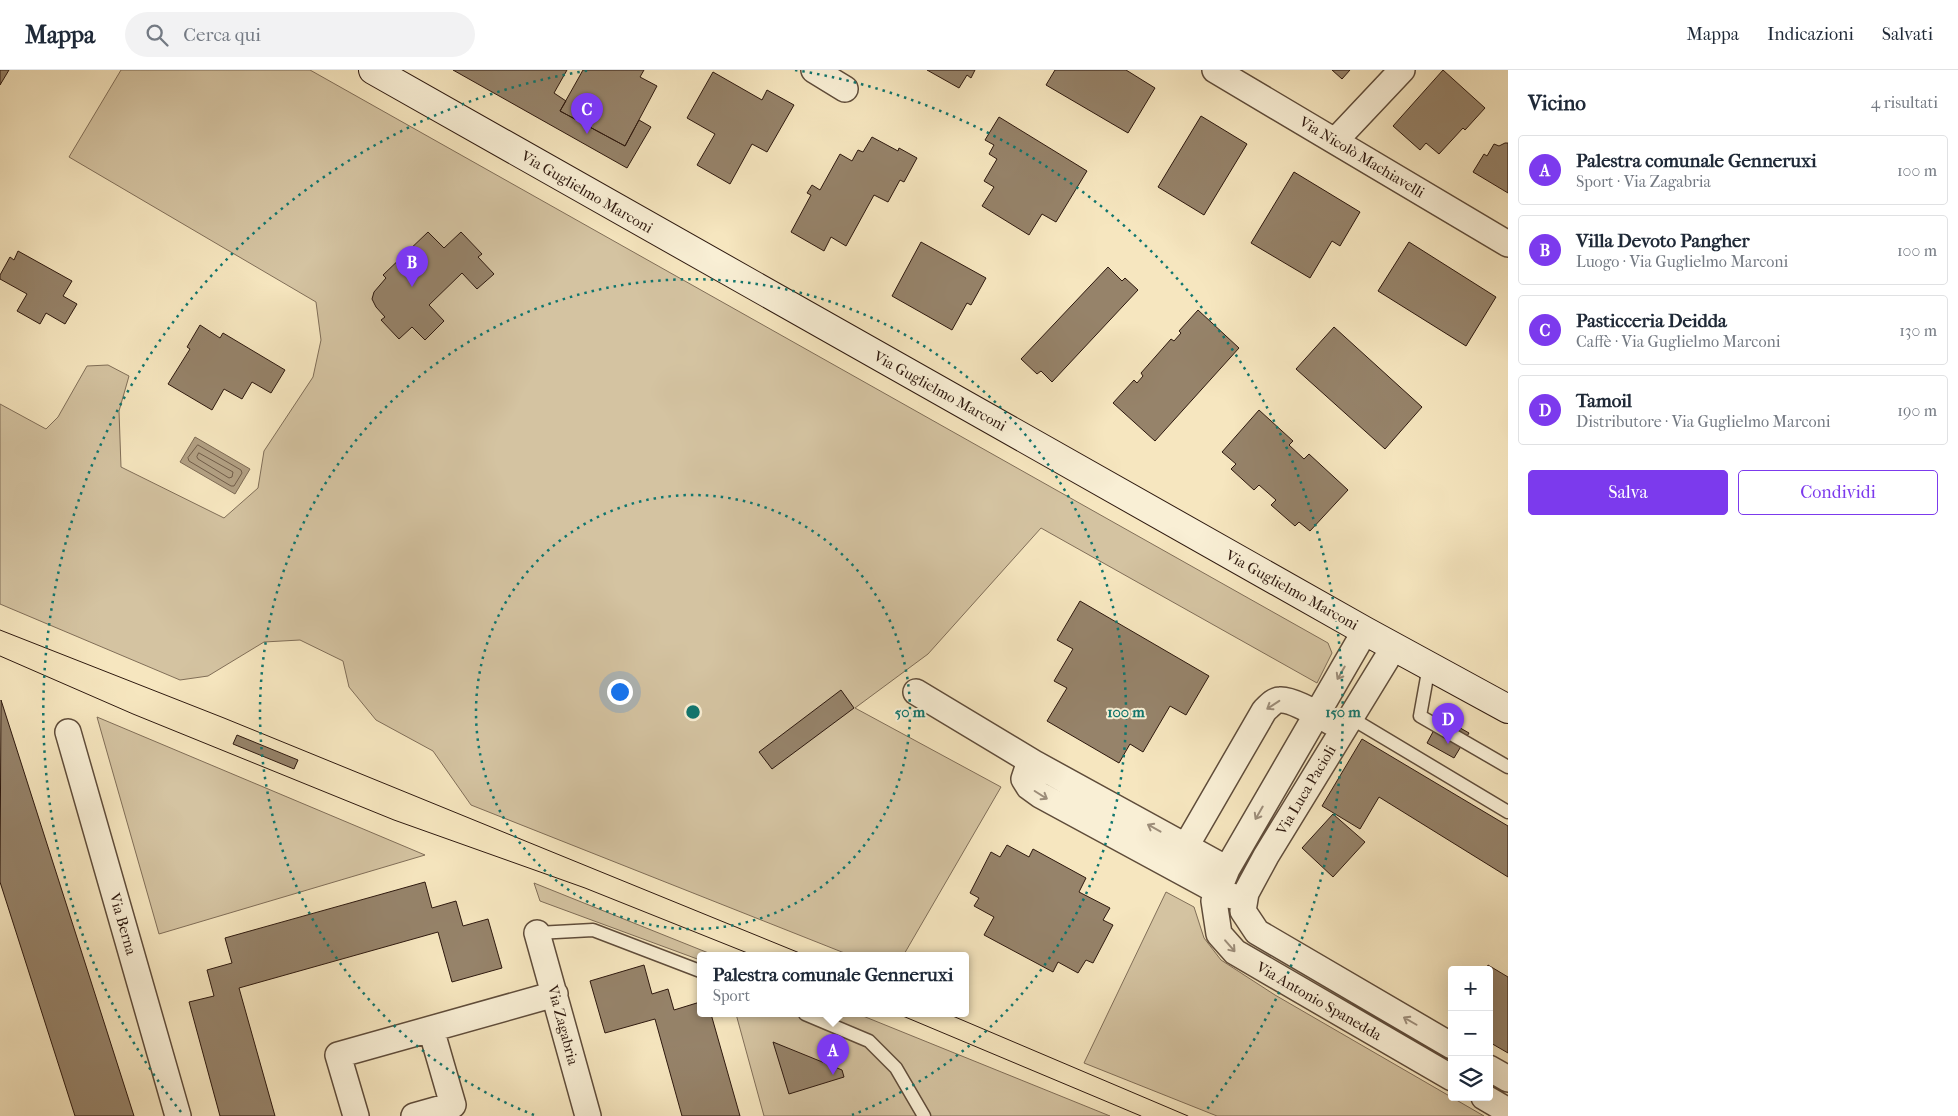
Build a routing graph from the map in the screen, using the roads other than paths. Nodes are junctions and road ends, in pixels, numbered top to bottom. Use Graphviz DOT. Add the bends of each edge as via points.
graph roads {
  1 [pos="373,70"];
  2 [pos="814,70"];
  3 [pos="1215,70"];
  4 [pos="1402,70"];
  5 [pos="845,89"];
  6 [pos="1335,141"];
  7 [pos="1508,244"];
  8 [pos="1365,631"];
  9 [pos="1394,647"];
  10 [pos="1429,666"];
  11 [pos="916,692"];
  12 [pos="1508,709"];
  13 [pos="1317,714"];
  14 [pos="1347,724"];
  15 [pos="68,732"];
  16 [pos="1034,763"];
  17 [pos="1508,767"];
  18 [pos="1508,812"];
  19 [pos="1186,846"];
  20 [pos="1227,869"];
  21 [pos="1216,896"];
  22 [pos="1244,906"];
  23 [pos="537,933"];
  24 [pos="697,970"];
  25 [pos="554,994"];
  26 [pos="812,1017"];
  27 [pos="431,1029"];
  28 [pos="1442,1040"];
  29 [pos="1419,1060"];
  30 [pos="1493,1070"];
  31 [pos="1448,1076"];
  32 [pos="1508,1079"];
  33 [pos="1491,1101"];
  34 [pos="1508,1111"];
  35 [pos="178,1116"];
  36 [pos="356,1116"];
  37 [pos="414,1116"];
  38 [pos="588,1116"];
  39 [pos="924,1116"];
  1 -- 8 [label="main road, Via Guglielmo Marconi"];
  2 -- 5 [label="street"];
  3 -- 6 [label="street, Via Nicolò Machiavelli"];
  4 -- 6 [label="street"];
  6 -- 7 [label="street, Via Nicolò Machiavelli"];
  8 -- 9 [label="main road, Via Guglielmo Marconi"];
  8 -- 13 [label="street, Via Luca Pacioli, one-way"];
  9 -- 10 [label="main road, Via Guglielmo Marconi"];
  9 -- 14 [label="street, Via Luca Pacioli"];
  10 -- 12 [label="main road, Via Guglielmo Marconi"];
  10 -- 17 [label="lane" via="1420,716"];
  11 -- 16 [label="street"];
  13 -- 14 [label="street"];
  13 -- 19 [label="street, one-way" via="1281,700 1264,711"];
  13 -- 20 [label="street, Via Luca Pacioli, one-way"];
  14 -- 18 [label="lane"];
  14 -- 22 [label="street, Via Luca Pacioli" via="1266,856 1246,893"];
  15 -- 35 [label="street, Via Berna"];
  19 -- 16 [label="street, one-way"];
  16 -- 21 [label="street, one-way" via="1024,779 1029,787"];
  19 -- 20 [label="street"];
  20 -- 21 [label="street, Via Luca Pacioli"];
  21 -- 22 [label="street"];
  21 -- 29 [label="street, Via Antonio Spanedda, one-way" via="1220,934 1234,952"];
  28 -- 22 [label="street, Via Antonio Spanedda, one-way" via="1257,932"];
  23 -- 24 [label="lane" via="593,930"];
  23 -- 25 [label="street, Via Zagabria"];
  25 -- 27 [label="street"];
  25 -- 38 [label="street, Via Zagabria"];
  26 -- 39 [label="lane" via="870,1041 896,1068"];
  27 -- 36 [label="street" via="338,1055"];
  27 -- 37 [label="street" via="453,1105"];
  28 -- 29 [label="street"];
  29 -- 31 [label="street, Via Antonio Spanedda"];
  30 -- 32 [label="street"];
  33 -- 34 [label="street"];
}
